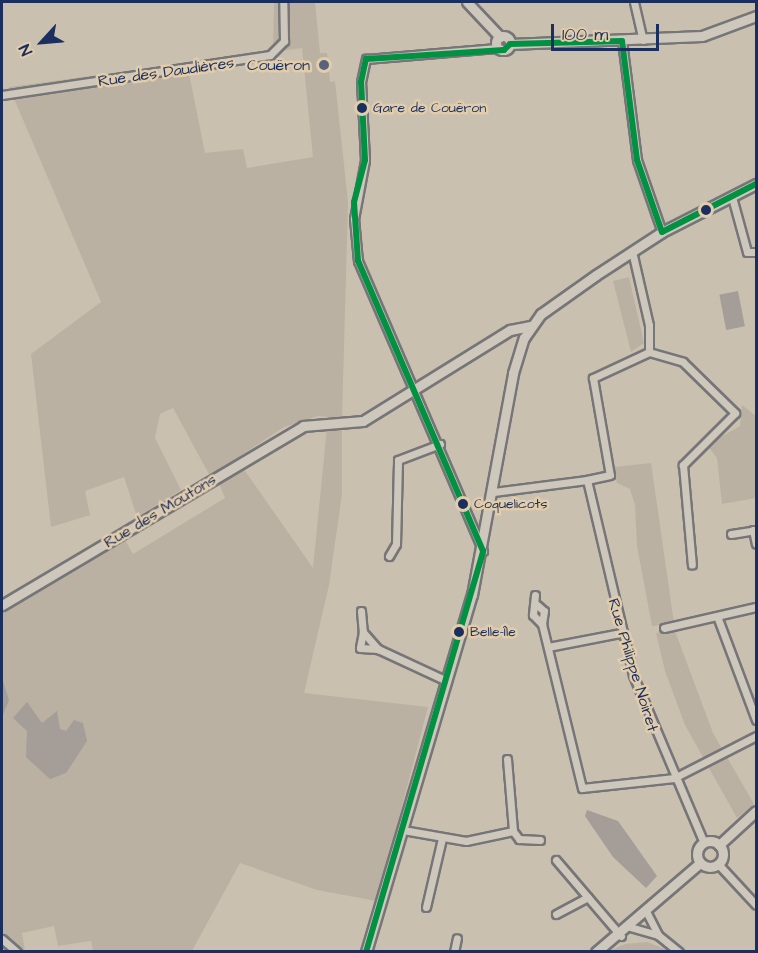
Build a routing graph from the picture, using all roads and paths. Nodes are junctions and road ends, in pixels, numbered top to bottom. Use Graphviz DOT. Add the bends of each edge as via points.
graph roads {
  1 [pos="283,2"];
  2 [pos="467,2"];
  3 [pos="634,2"];
  4 [pos="756,16"];
  5 [pos="500,37"];
  6 [pos="643,40"];
  7 [pos="622,41"];
  8 [pos="510,44"];
  9 [pos="497,48"];
  10 [pos="2,95"];
  11 [pos="756,184"];
  12 [pos="732,196"];
  13 [pos="662,232"];
  14 [pos="632,252"];
  15 [pos="756,252"];
  16 [pos="531,326"];
  17 [pos="502,336"];
  18 [pos="524,338"];
  19 [pos="649,352"];
  20 [pos="416,390"];
  21 [pos="440,444"];
  22 [pos="587,480"];
  23 [pos="493,492"];
  24 [pos="755,530"];
  25 [pos="730,534"];
  26 [pos="756,544"];
  27 [pos="483,551"];
  28 [pos="389,556"];
  29 [pos="692,565"];
  30 [pos="535,595"];
  31 [pos="2,605"];
  32 [pos="756,607"];
  33 [pos="361,611"];
  34 [pos="717,616"];
  35 [pos="664,628"];
  36 [pos="363,632"];
  37 [pos="620,633"];
  38 [pos="548,647"];
  39 [pos="378,649"];
  40 [pos="447,681"];
  41 [pos="756,720"];
  42 [pos="756,736"];
  43 [pos="507,759"];
  44 [pos="674,778"];
  45 [pos="756,811"];
  46 [pos="403,830"];
  47 [pos="513,831"];
  48 [pos="442,838"];
  49 [pos="540,840"];
  50 [pos="704,843"];
  51 [pos="719,845"];
  52 [pos="556,860"];
  53 [pos="700,863"];
  54 [pos="719,865"];
  55 [pos="588,897"];
  56 [pos="756,905"];
  57 [pos="426,907"];
  58 [pos="647,913"];
  59 [pos="556,914"];
  60 [pos="630,927"];
  61 [pos="658,935"];
  62 [pos="621,936"];
  63 [pos="457,938"];
  64 [pos="2,939"];
  65 [pos="17,951"];
  66 [pos="366,951"];
  67 [pos="454,951"];
  68 [pos="596,951"];
  69 [pos="679,951"];
  1 -- 10 [label="street, Rue des Daudières" via="284,41 270,56"];
  2 -- 5 [label="main road"];
  3 -- 6 [label="street"];
  4 -- 6 [label="main road" via="712,34"];
  5 -- 8 [label="main road"];
  5 -- 9 [label="main road"];
  6 -- 7 [label="main road"];
  7 -- 8 [label="main road"];
  7 -- 13 [label="street" via="637,160"];
  8 -- 9 [label="main road" via="504,50"];
  9 -- 20 [label="street" via="372,57 362,69 365,160 354,202 355,247"];
  11 -- 12 [label="main road"];
  12 -- 13 [label="main road"];
  12 -- 15 [label="street" via="747,252"];
  13 -- 14 [label="main road"];
  14 -- 16 [label="main road" via="552,305"];
  14 -- 19 [label="street" via="649,325"];
  16 -- 17 [label="main road"];
  16 -- 18 [label="main road"];
  17 -- 18 [label="main road"];
  17 -- 20 [label="main road"];
  18 -- 23 [label="main road" via="513,373"];
  19 -- 22 [label="street" via="592,378 610,475"];
  19 -- 29 [label="street" via="683,362 734,410 732,420 708,436 683,465"];
  20 -- 21 [label="street"];
  20 -- 31 [label="main road, Rue des Moutons" via="353,423 321,422 279,439"];
  21 -- 27 [label="street"];
  21 -- 28 [label="street" via="398,460 396,544"];
  22 -- 23 [label="street"];
  22 -- 37 [label="street, Rue Philippe Noiret"];
  23 -- 27 [label="main road"];
  24 -- 25 [label="street"];
  24 -- 26 [label="street"];
  27 -- 40 [label="main road"];
  30 -- 38 [label="street" via="533,615 542,624"];
  32 -- 34 [label="street"];
  33 -- 36 [label="street"];
  34 -- 35 [label="street"];
  34 -- 41 [label="street"];
  36 -- 39 [label="street"];
  36 -- 39 [label="street" via="360,648"];
  37 -- 38 [label="street"];
  37 -- 44 [label="street, Rue Philippe Noiret"];
  38 -- 44 [label="street" via="582,788"];
  39 -- 40 [label="street"];
  40 -- 46 [label="main road"];
  42 -- 44 [label="street"];
  43 -- 47 [label="street"];
  44 -- 50 [label="street, Rue Philippe Noiret"];
  45 -- 51 [label="main road"];
  46 -- 48 [label="street"];
  46 -- 66 [label="main road"];
  47 -- 48 [label="street" via="473,841"];
  47 -- 49 [label="street" via="519,839"];
  48 -- 57 [label="street"];
  50 -- 51 [label="main road"];
  50 -- 53 [label="main road" via="698,852"];
  51 -- 54 [label="main road" via="724,855"];
  52 -- 55 [label="street"];
  53 -- 54 [label="main road"];
  53 -- 58 [label="main road"];
  54 -- 56 [label="street"];
  55 -- 59 [label="street"];
  55 -- 62 [label="street"];
  58 -- 60 [label="main road"];
  58 -- 61 [label="street"];
  60 -- 61 [label="street"];
  60 -- 62 [label="main road"];
  61 -- 69 [label="street"];
  62 -- 68 [label="main road"];
  63 -- 67 [label="street"];
  64 -- 65 [label="street"];
}
